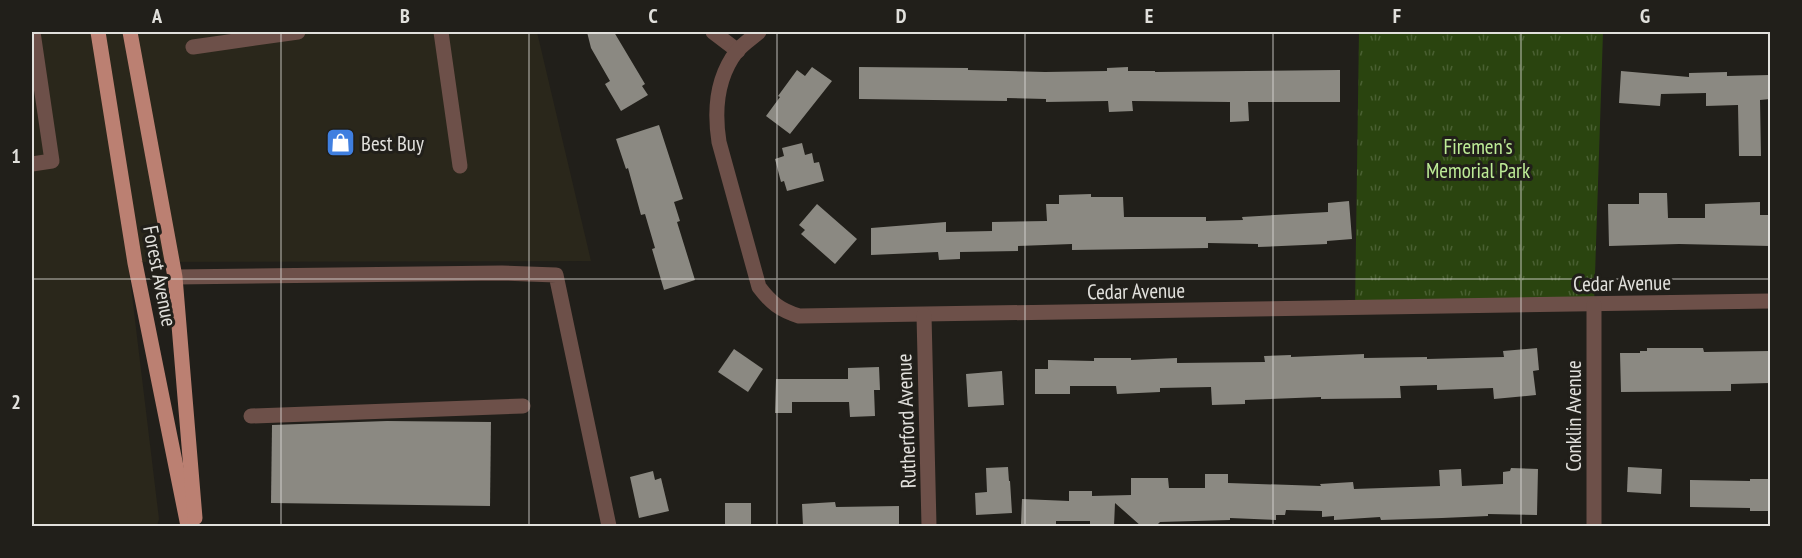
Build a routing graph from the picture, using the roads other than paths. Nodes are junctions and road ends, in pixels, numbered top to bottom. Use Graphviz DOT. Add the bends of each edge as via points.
graph roads {
  1 [pos="33,32"];
  2 [pos="98,32"];
  3 [pos="130,32"];
  4 [pos="298,32"];
  5 [pos="441,32"];
  6 [pos="713,32"];
  7 [pos="759,32"];
  8 [pos="193,47"];
  9 [pos="738,51"];
  10 [pos="32,164"];
  11 [pos="460,166"];
  12 [pos="175,277"];
  13 [pos="1770,301"];
  14 [pos="1594,305"];
  15 [pos="924,315"];
  16 [pos="523,406"];
  17 [pos="251,416"];
  18 [pos="188,526"];
  19 [pos="196,526"];
  20 [pos="609,526"];
  21 [pos="929,526"];
  22 [pos="1594,526"];
  1 -- 10 [label="street" via="52,161"];
  2 -- 18 [label="main road, Forest Avenue" via="135,263"];
  3 -- 12 [label="main road, Forest Avenue"];
  4 -- 8 [label="street"];
  5 -- 11 [label="street"];
  6 -- 9 [label="street"];
  7 -- 9 [label="street, Cedar Avenue"];
  9 -- 15 [label="street, Cedar Avenue" via="718,92 715,117 759,287 769,301 799,316"];
  12 -- 19 [label="main road, Forest Avenue"];
  12 -- 20 [label="street" via="556,275"];
  13 -- 14 [label="street, Cedar Avenue"];
  14 -- 15 [label="street, Cedar Avenue"];
  14 -- 22 [label="street, Conklin Avenue"];
  15 -- 21 [label="street, Rutherford Avenue"];
  16 -- 17 [label="street"];
}
